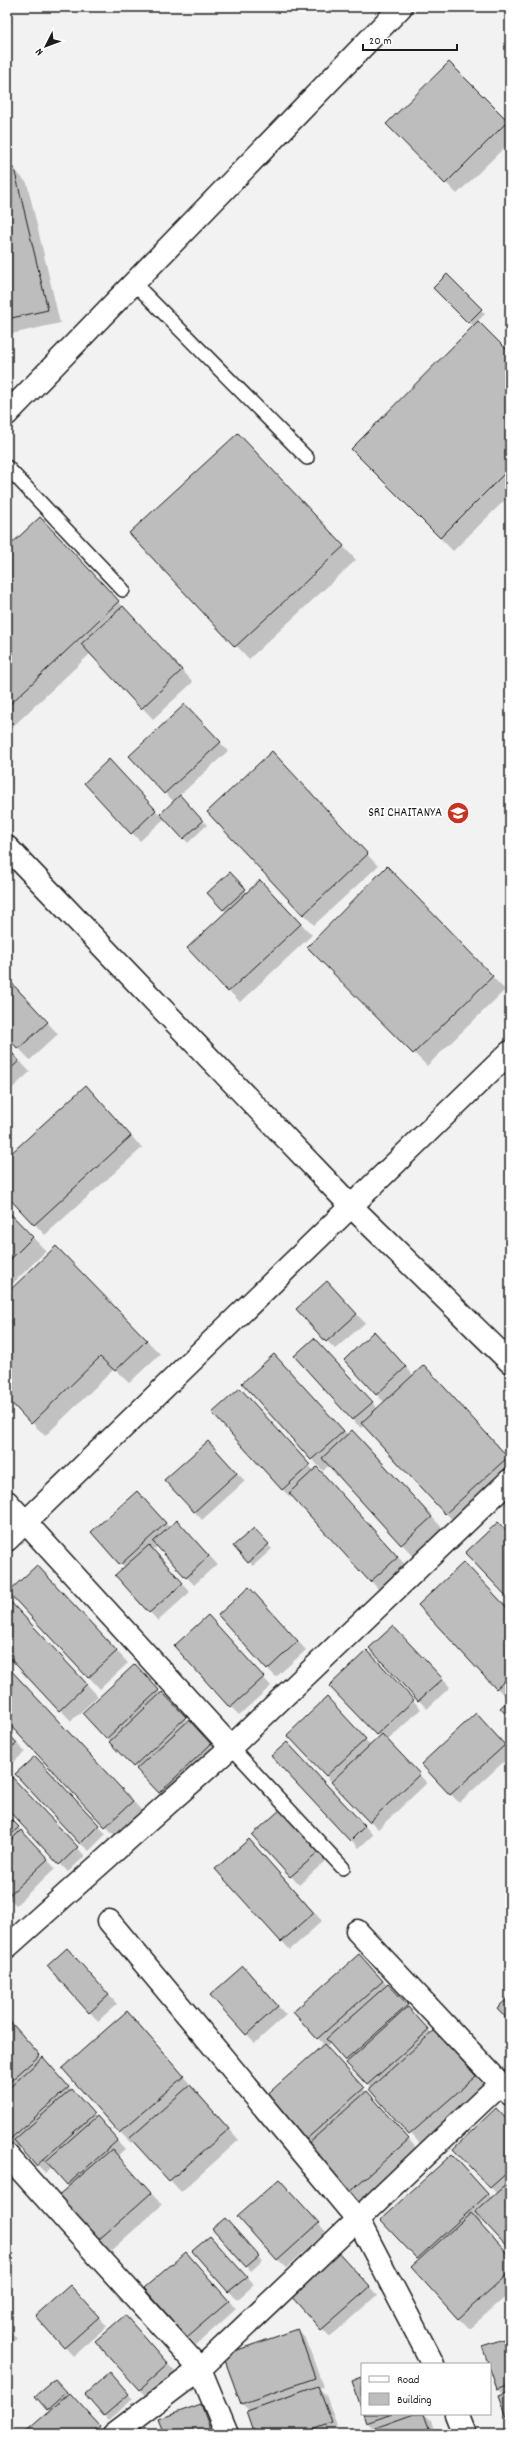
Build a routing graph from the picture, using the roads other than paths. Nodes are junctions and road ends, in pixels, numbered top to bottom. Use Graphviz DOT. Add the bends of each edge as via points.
graph roads {
  1 [pos="401,7"];
  2 [pos="134,283"];
  3 [pos="7,414"];
  4 [pos="307,458"];
  5 [pos="7,467"];
  6 [pos="123,590"];
  7 [pos="7,847"];
  8 [pos="510,1052"];
  9 [pos="352,1206"];
  10 [pos="510,1362"];
  11 [pos="510,1480"];
  12 [pos="7,1502"];
  13 [pos="26,1521"];
  14 [pos="7,1540"];
  15 [pos="231,1747"];
  16 [pos="343,1868"];
  17 [pos="109,1921"];
  18 [pos="357,1931"];
  19 [pos="7,1947"];
  20 [pos="505,2089"];
  21 [pos="7,2155"];
  22 [pos="358,2220"];
  23 [pos="433,2363"];
  24 [pos="200,2369"];
  25 [pos="456,2415"];
  26 [pos="114,2434"];
  27 [pos="227,2434"];
  28 [pos="464,2434"];
  1 -- 2 [label="street"];
  2 -- 3 [label="street"];
  2 -- 4 [label="lane"];
  5 -- 6 [label="lane"];
  7 -- 9 [label="street"];
  8 -- 9 [label="street"];
  9 -- 10 [label="street"];
  9 -- 13 [label="street"];
  11 -- 15 [label="street"];
  12 -- 13 [label="street"];
  13 -- 14 [label="street"];
  13 -- 15 [label="street"];
  15 -- 16 [label="lane"];
  15 -- 19 [label="street"];
  17 -- 22 [label="street"];
  18 -- 20 [label="street"];
  20 -- 22 [label="street"];
  21 -- 24 [label="street"];
  22 -- 23 [label="street"];
  22 -- 24 [label="street"];
  24 -- 26 [label="street"];
  24 -- 27 [label="street"];
  25 -- 28 [label="street"];
}
